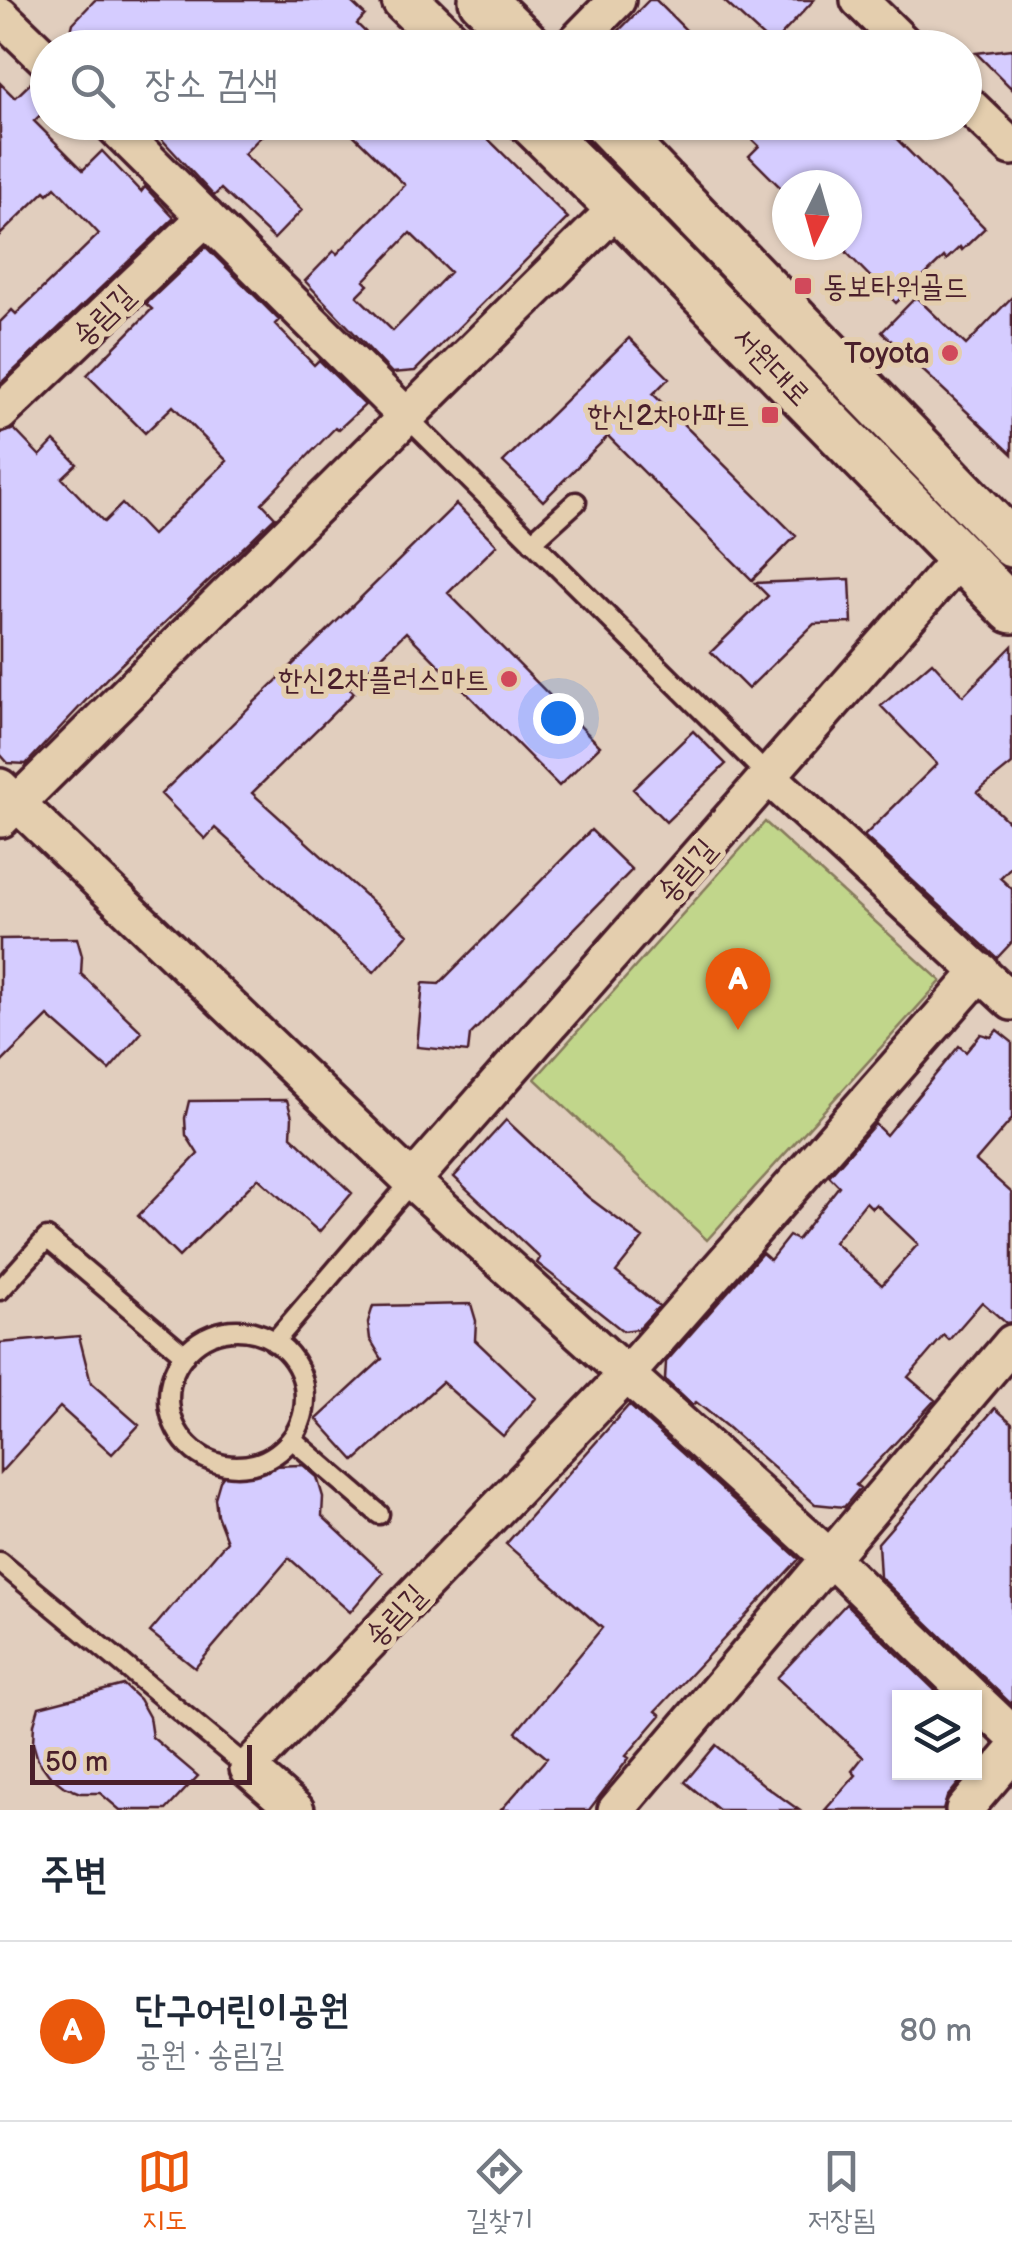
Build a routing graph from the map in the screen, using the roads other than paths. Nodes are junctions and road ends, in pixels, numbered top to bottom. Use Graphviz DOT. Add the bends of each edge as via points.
graph roads {
  1 [pos="404,0"];
  2 [pos="482,0"];
  3 [pos="618,0"];
  4 [pos="859,0"];
  5 [pos="0,14"];
  6 [pos="435,30"];
  7 [pos="513,30"];
  8 [pos="588,30"];
  9 [pos="890,30"];
  10 [pos="30,43"];
  11 [pos="982,118"];
  12 [pos="128,140"];
  13 [pos="549,140"];
  14 [pos="622,140"];
  15 [pos="1012,147"];
  16 [pos="618,207"];
  17 [pos="206,217"];
  18 [pos="0,413"];
  19 [pos="408,418"];
  20 [pos="576,502"];
  21 [pos="1006,524"];
  22 [pos="532,542"];
  23 [pos="959,559"];
  24 [pos="1012,610"];
  25 [pos="768,776"];
  26 [pos="6,804"];
  27 [pos="981,971"];
  28 [pos="1012,1002"];
  29 [pos="412,1181"];
  30 [pos="0,1290"];
  31 [pos="274,1342"];
  32 [pos="1012,1343"];
  33 [pos="185,1355"];
  34 [pos="628,1374"];
  35 [pos="292,1439"];
  36 [pos="379,1514"];
  37 [pos="830,1558"];
  38 [pos="0,1562"];
  39 [pos="966,1690"];
  40 [pos="982,1706"];
  41 [pos="1012,1734"];
  42 [pos="1012,1754"];
  43 [pos="248,1768"];
  44 [pos="296,1810"];
  45 [pos="616,1810"];
  46 [pos="964,1810"];
  1 -- 6 [label="street"];
  2 -- 7 [label="street"];
  3 -- 8 [label="street"];
  4 -- 9 [label="street"];
  5 -- 10 [label="street"];
  11 -- 15 [label="street"];
  12 -- 17 [label="street"];
  13 -- 16 [label="street, 서원대로"];
  14 -- 21 [label="street, 서원대로"];
  16 -- 19 [label="street"];
  16 -- 23 [label="street, 서원대로"];
  17 -- 18 [label="street, 송림길"];
  17 -- 19 [label="street"];
  19 -- 22 [label="lane"];
  19 -- 26 [label="street"];
  20 -- 22 [label="lane"];
  21 -- 23 [label="street"];
  22 -- 25 [label="lane"];
  23 -- 24 [label="street, 서원대로"];
  23 -- 25 [label="street, 송림길"];
  25 -- 27 [label="street"];
  25 -- 29 [label="street, 송림길"];
  26 -- 29 [label="street"];
  27 -- 28 [label="street"];
  27 -- 34 [label="street, 송림길"];
  29 -- 31 [label="lane"];
  29 -- 34 [label="street"];
  30 -- 33 [label="lane" via="47,1238"];
  31 -- 33 [label="lane" via="249,1331 227,1331 206,1337"];
  31 -- 35 [label="lane" via="300,1371 305,1394"];
  32 -- 37 [label="street"];
  33 -- 35 [label="lane" via="169,1388 169,1410 190,1448 230,1466 254,1464"];
  34 -- 37 [label="street"];
  34 -- 43 [label="street, 송림길"];
  35 -- 36 [label="lane"];
  37 -- 39 [label="street"];
  37 -- 45 [label="street"];
  38 -- 43 [label="lane"];
  40 -- 41 [label="street"];
  42 -- 46 [label="street"];
  43 -- 44 [label="street"];
}
